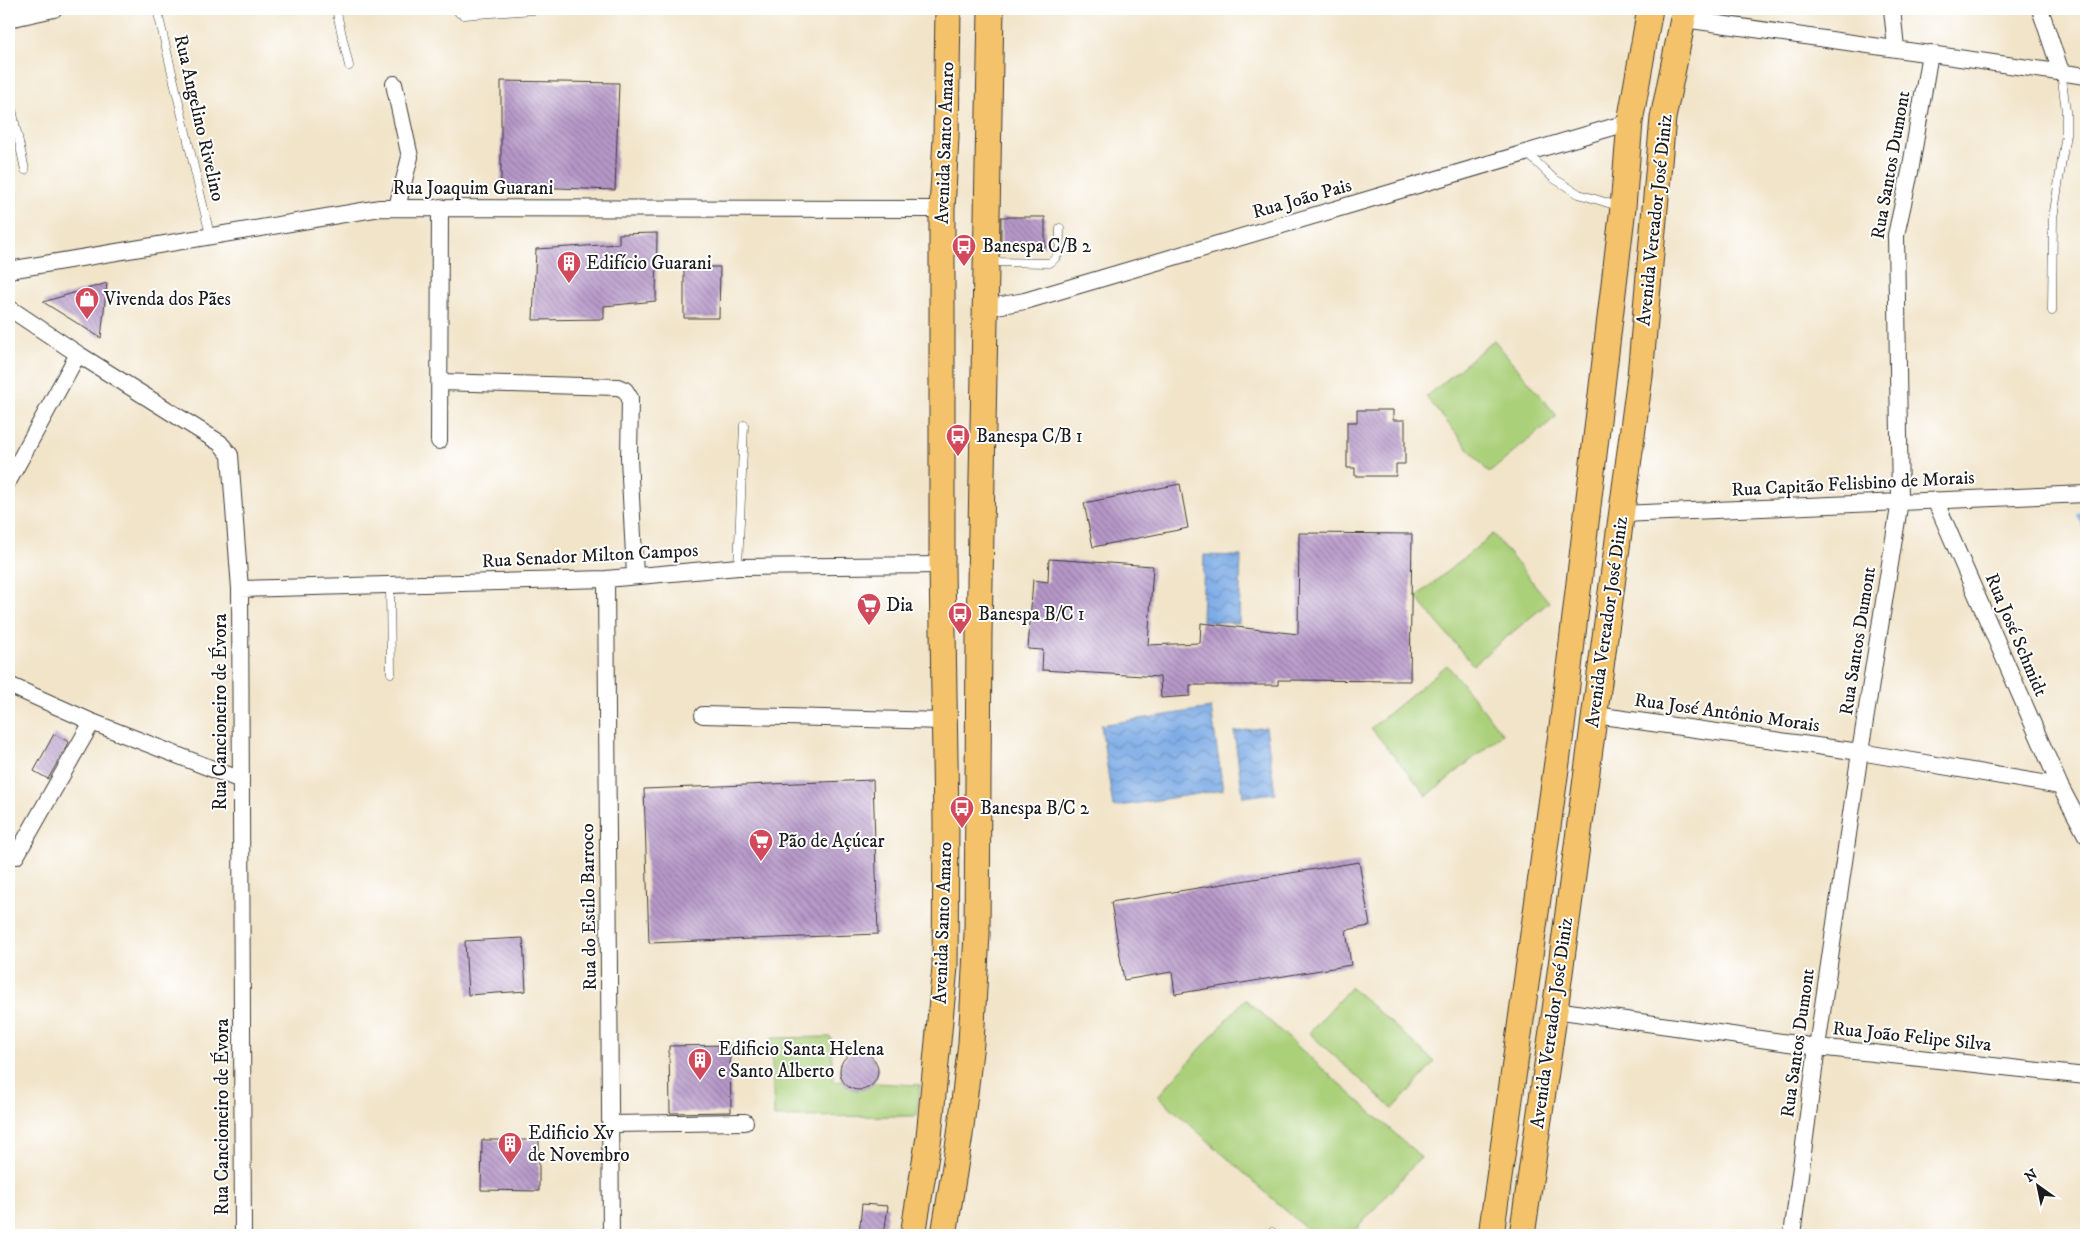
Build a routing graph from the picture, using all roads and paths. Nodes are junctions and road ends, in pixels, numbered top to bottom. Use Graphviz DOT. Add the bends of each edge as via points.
graph roads {
  1 [pos="54,9"];
  2 [pos="157,9"];
  3 [pos="336,9"];
  4 [pos="457,9"];
  5 [pos="948,9"];
  6 [pos="991,9"];
  7 [pos="1892,9"];
  8 [pos="2040,9"];
  9 [pos="534,10"];
  10 [pos="1649,11"];
  11 [pos="1684,14"];
  12 [pos="9,19"];
  13 [pos="1896,48"];
  14 [pos="1930,53"];
  15 [pos="349,66"];
  16 [pos="2061,72"];
  17 [pos="2086,76"];
  18 [pos="394,84"];
  19 [pos="9,95"];
  20 [pos="1630,122"];
  21 [pos="1527,153"];
  22 [pos="25,170"];
  23 [pos="397,207"];
  24 [pos="440,207"];
  25 [pos="1623,207"];
  26 [pos="942,210"];
  27 [pos="1060,228"];
  28 [pos="210,235"];
  29 [pos="986,262"];
  30 [pos="9,270"];
  31 [pos="9,308"];
  32 [pos="985,308"];
  33 [pos="2052,311"];
  34 [pos="78,354"];
  35 [pos="440,382"];
  36 [pos="744,425"];
  37 [pos="439,442"];
  38 [pos="9,480"];
  39 [pos="2086,494"];
  40 [pos="1935,500"];
  41 [pos="1900,501"];
  42 [pos="1621,514"];
  43 [pos="942,565"];
  44 [pos="738,567"];
  45 [pos="635,575"];
  46 [pos="606,579"];
  47 [pos="390,585"];
  48 [pos="240,589"];
  49 [pos="391,673"];
  50 [pos="9,685"];
  51 [pos="703,715"];
  52 [pos="1595,715"];
  53 [pos="944,721"];
  54 [pos="92,722"];
  55 [pos="1860,752"];
  56 [pos="241,780"];
  57 [pos="2060,786"];
  58 [pos="2086,835"];
  59 [pos="16,856"];
  60 [pos="1555,1010"];
  61 [pos="1817,1047"];
  62 [pos="2086,1076"];
  63 [pos="745,1122"];
  64 [pos="611,1124"];
  65 [pos="243,1235"];
  66 [pos="611,1235"];
  67 [pos="913,1235"];
  68 [pos="944,1235"];
  69 [pos="1491,1235"];
  70 [pos="1522,1235"];
  71 [pos="1792,1235"];
  1 -- 12 [label="street"];
  2 -- 28 [label="lane, Rua Angelino Rivelino"];
  3 -- 15 [label="lane"];
  4 -- 9 [label="lane" via="464,15"];
  5 -- 26 [label="main road, Avenida Santo Amaro"];
  6 -- 29 [label="main road, Avenida Santo Amaro"];
  7 -- 13 [label="street"];
  8 -- 16 [label="street"];
  10 -- 20 [label="main road, Avenida Vereador José Diniz"];
  11 -- 13 [label="street"];
  11 -- 42 [label="main road, Avenida Vereador José Diniz" via="1663,118 1640,376"];
  13 -- 14 [label="street"];
  14 -- 16 [label="street"];
  14 -- 41 [label="street, Rua Santos Dumont" via="1896,235"];
  16 -- 17 [label="street"];
  16 -- 33 [label="lane" via="2066,134 2053,218"];
  18 -- 23 [label="street" via="410,157"];
  19 -- 22 [label="lane"];
  20 -- 21 [label="street, Rua João Pais"];
  20 -- 25 [label="main road, Avenida Vereador José Diniz"];
  21 -- 25 [label="lane" via="1553,178 1579,194"];
  21 -- 32 [label="street, Rua João Pais" via="1025,301"];
  23 -- 24 [label="street, Rua Joaquim Guarani"];
  23 -- 28 [label="street, Rua Joaquim Guarani"];
  24 -- 26 [label="street, Rua Joaquim Guarani"];
  24 -- 35 [label="street"];
  25 -- 69 [label="main road, Avenida Vereador José Diniz" via="1562,719"];
  26 -- 43 [label="main road, Avenida Santo Amaro"];
  27 -- 29 [label="lane" via="1056,260 1048,263"];
  28 -- 30 [label="street, Rua Joaquim Guarani"];
  29 -- 32 [label="main road, Avenida Santo Amaro"];
  31 -- 34 [label="street, Rua Cancioneiro de Évora"];
  32 -- 68 [label="main road, Avenida Santo Amaro" via="977,934 971,1043"];
  34 -- 38 [label="street"];
  34 -- 48 [label="street, Rua Cancioneiro de Évora" via="220,443 230,455"];
  35 -- 37 [label="street"];
  35 -- 45 [label="street" via="610,386 625,390 630,398 629,458"];
  36 -- 44 [label="lane"];
  39 -- 40 [label="street, Rua Capitão Felisbino de Morais"];
  40 -- 41 [label="street, Rua Capitão Felisbino de Morais"];
  40 -- 57 [label="street, Rua José Schmidt"];
  41 -- 42 [label="street, Rua Capitão Felisbino de Morais"];
  41 -- 55 [label="street, Rua Santos Dumont"];
  42 -- 52 [label="main road, Avenida Vereador José Diniz"];
  43 -- 44 [label="street, Rua Senador Milton Campos"];
  43 -- 53 [label="main road, Avenida Santo Amaro"];
  44 -- 45 [label="street, Rua Senador Milton Campos"];
  45 -- 46 [label="street, Rua Senador Milton Campos"];
  46 -- 47 [label="street, Rua Senador Milton Campos"];
  46 -- 64 [label="street, Rua do Estilo Barroco"];
  47 -- 48 [label="street, Rua Senador Milton Campos"];
  47 -- 49 [label="lane"];
  48 -- 56 [label="street, Rua Cancioneiro de Évora"];
  50 -- 54 [label="street"];
  51 -- 53 [label="street"];
  52 -- 55 [label="street, Rua José Antônio Morais"];
  52 -- 60 [label="main road, Avenida Vereador José Diniz"];
  53 -- 67 [label="main road, Avenida Santo Amaro" via="944,967 929,1137"];
  54 -- 56 [label="street"];
  54 -- 59 [label="street"];
  55 -- 57 [label="street, Rua José Antônio Morais"];
  55 -- 61 [label="street, Rua Santos Dumont"];
  56 -- 65 [label="street, Rua Cancioneiro de Évora"];
  57 -- 58 [label="street, Rua José Schmidt"];
  60 -- 61 [label="street, Rua João Felipe Silva"];
  60 -- 70 [label="main road, Avenida Vereador José Diniz"];
  61 -- 62 [label="street, Rua João Felipe Silva"];
  61 -- 71 [label="street, Rua Santos Dumont"];
  63 -- 64 [label="street"];
  64 -- 66 [label="street, Rua do Estilo Barroco"];
}
